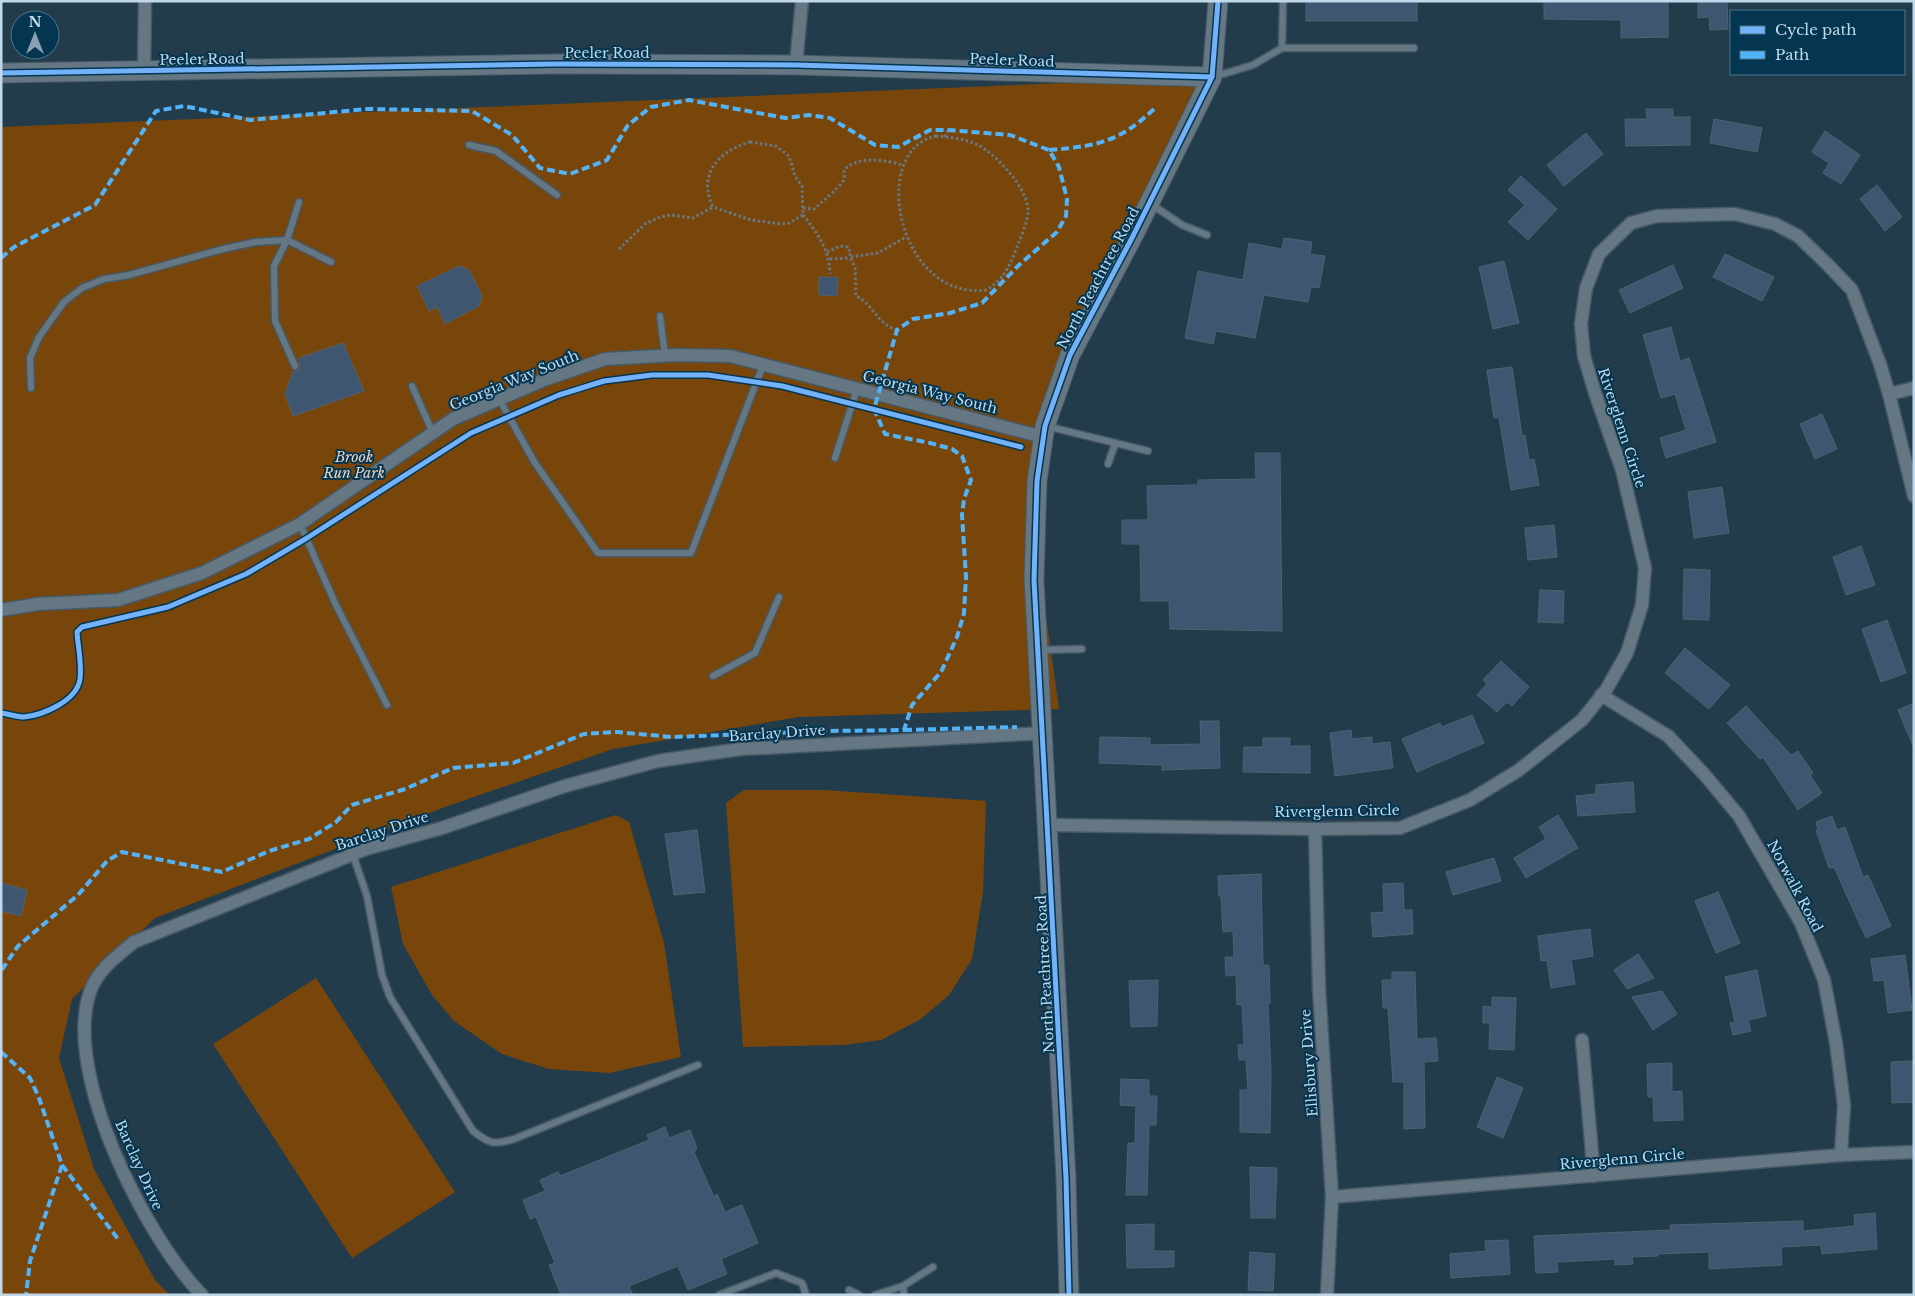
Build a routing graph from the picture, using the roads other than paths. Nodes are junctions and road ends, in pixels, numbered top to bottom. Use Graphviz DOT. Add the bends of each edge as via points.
graph roads {
  1 [pos="145,1"];
  2 [pos="802,1"];
  3 [pos="1218,1"];
  4 [pos="1283,1"];
  5 [pos="1282,48"];
  6 [pos="1414,48"];
  7 [pos="796,65"];
  8 [pos="144,71"];
  9 [pos="1,73"];
  10 [pos="1212,77"];
  11 [pos="469,145"];
  12 [pos="557,194"];
  13 [pos="298,202"];
  14 [pos="1150,203"];
  15 [pos="1207,235"];
  16 [pos="287,240"];
  17 [pos="331,262"];
  18 [pos="660,316"];
  19 [pos="665,355"];
  20 [pos="763,364"];
  21 [pos="295,366"];
  22 [pos="412,386"];
  23 [pos="31,388"];
  24 [pos="1914,388"];
  25 [pos="857,389"];
  26 [pos="1890,394"];
  27 [pos="499,400"];
  28 [pos="1044,432"];
  29 [pos="432,433"];
  30 [pos="1115,444"];
  31 [pos="1148,452"];
  32 [pos="835,458"];
  33 [pos="1108,464"];
  34 [pos="1914,496"];
  35 [pos="300,524"];
  36 [pos="779,597"];
  37 [pos="1,610"];
  38 [pos="1082,648"];
  39 [pos="1039,650"];
  40 [pos="713,676"];
  41 [pos="1601,695"];
  42 [pos="387,705"];
  43 [pos="1044,733"];
  44 [pos="1049,824"];
  45 [pos="1315,829"];
  46 [pos="353,855"];
  47 [pos="1582,1040"];
  48 [pos="698,1065"];
  49 [pos="1914,1152"];
  50 [pos="1841,1155"];
  51 [pos="1594,1176"];
  52 [pos="1332,1197"];
  53 [pos="933,1267"];
  54 [pos="903,1286"];
  55 [pos="849,1290"];
  56 [pos="202,1295"];
  57 [pos="719,1295"];
  58 [pos="806,1295"];
  59 [pos="859,1295"];
  60 [pos="875,1295"];
  61 [pos="904,1295"];
  62 [pos="1069,1295"];
  63 [pos="1327,1295"];
  1 -- 8 [label="street"];
  2 -- 7 [label="street"];
  3 -- 10 [label="street, North Peachtree Road"];
  4 -- 5 [label="lane"];
  5 -- 6 [label="lane"];
  5 -- 10 [label="lane" via="1253,65"];
  7 -- 8 [label="street, Peeler Road" via="555,64"];
  7 -- 10 [label="street, Peeler Road"];
  8 -- 9 [label="street, Peeler Road"];
  10 -- 14 [label="street, North Peachtree Road"];
  11 -- 12 [label="lane" via="496,151"];
  13 -- 16 [label="lane"];
  14 -- 15 [label="lane" via="1182,225"];
  14 -- 28 [label="street, North Peachtree Road" via="1070,354"];
  16 -- 17 [label="lane"];
  16 -- 21 [label="lane" via="274,266 275,321"];
  16 -- 23 [label="lane" via="223,249 129,276 104,279 82,288 64,302 38,337 30,358"];
  18 -- 19 [label="lane"];
  19 -- 20 [label="street, Georgia Way South" via="730,356"];
  19 -- 27 [label="street, Georgia Way South" via="605,359"];
  20 -- 25 [label="street, Georgia Way South"];
  20 -- 27 [label="lane" via="691,553 598,553 534,463"];
  22 -- 29 [label="lane"];
  24 -- 26 [label="street"];
  25 -- 28 [label="street, Georgia Way South"];
  25 -- 32 [label="lane"];
  26 -- 34 [label="street, Riverglenn Circle"];
  26 -- 41 [label="street, Riverglenn Circle" via="1852,290 1798,236 1776,224 1735,214 1657,216 1631,223 1599,254 1586,288 1581,324 1584,356 1622,470 1645,568 1642,605 1627,653"];
  27 -- 29 [label="street, Georgia Way South" via="453,419"];
  28 -- 30 [label="lane"];
  28 -- 39 [label="street, North Peachtree Road" via="1037,481 1034,580"];
  29 -- 35 [label="street, Georgia Way South"];
  30 -- 31 [label="lane"];
  30 -- 33 [label="lane"];
  35 -- 37 [label="street, Georgia Way South" via="202,573 118,600 38,604"];
  35 -- 42 [label="lane" via="342,619"];
  36 -- 40 [label="lane" via="755,653"];
  38 -- 39 [label="lane"];
  39 -- 43 [label="street, North Peachtree Road"];
  41 -- 45 [label="street, Riverglenn Circle" via="1575,726 1519,770 1470,800 1400,828"];
  41 -- 50 [label="street, Norwalk Road" via="1668,736 1704,774 1739,816 1800,923 1824,980 1836,1043 1844,1105"];
  43 -- 44 [label="street, North Peachtree Road"];
  43 -- 46 [label="street, Barclay Drive" via="741,749 658,761 565,786"];
  44 -- 45 [label="street, Riverglenn Circle"];
  44 -- 62 [label="street, North Peachtree Road"];
  45 -- 52 [label="street, Ellisbury Drive" via="1319,988"];
  46 -- 48 [label="lane" via="367,896 382,975 390,997 473,1131 488,1143 514,1139"];
  46 -- 56 [label="street, Barclay Drive" via="134,942 104,967 90,992 84,1021 88,1065 104,1129 150,1227 185,1278"];
  47 -- 51 [label="street"];
  49 -- 50 [label="street, Riverglenn Circle"];
  50 -- 51 [label="street, Riverglenn Circle"];
  51 -- 52 [label="street, Riverglenn Circle"];
  52 -- 63 [label="street, Ellisbury Drive"];
  53 -- 54 [label="lane"];
  54 -- 60 [label="lane"];
  54 -- 61 [label="lane"];
  55 -- 59 [label="lane"];
  57 -- 58 [label="lane" via="776,1273 802,1283"];
}
